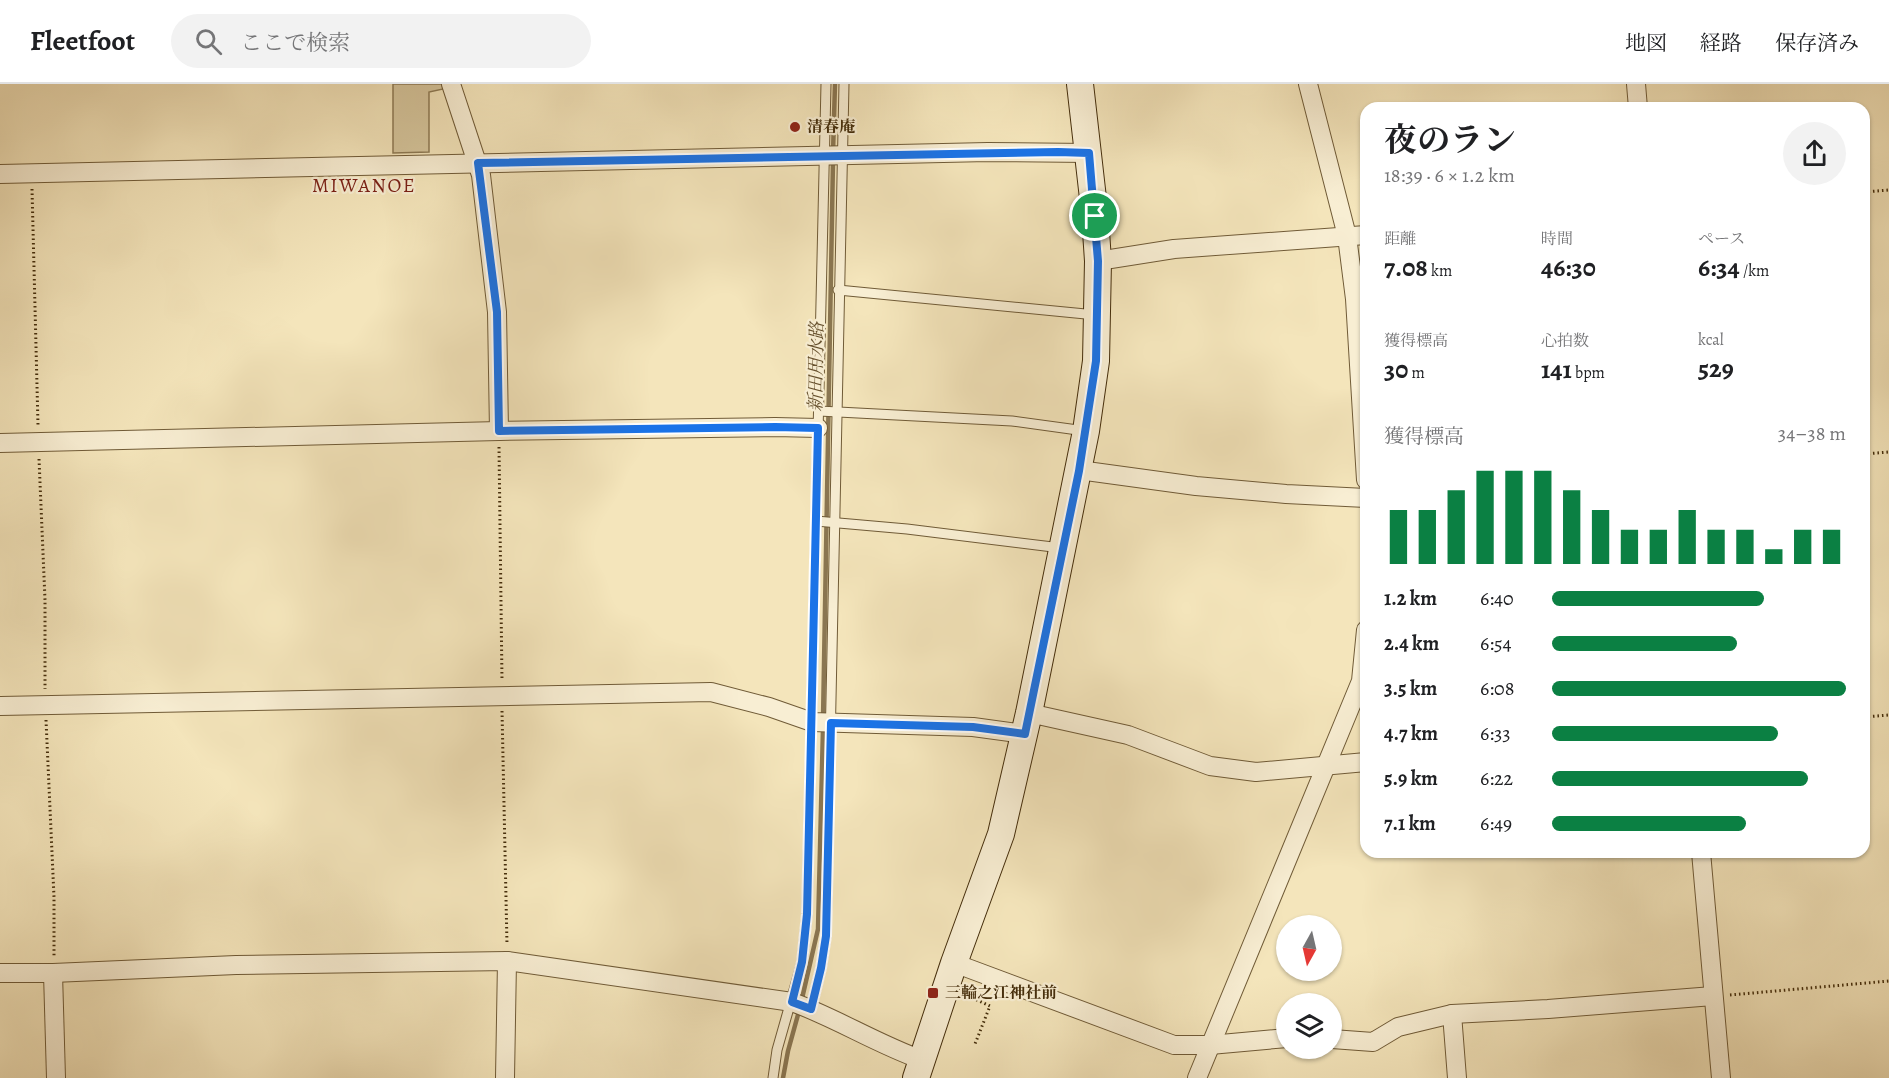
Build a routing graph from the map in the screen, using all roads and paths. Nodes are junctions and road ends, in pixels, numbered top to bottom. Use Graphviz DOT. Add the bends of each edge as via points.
graph roads {
  1 [pos="451,84"];
  2 [pos="826,84"];
  3 [pos="844,84"];
  4 [pos="1080,84"];
  5 [pos="1308,84"];
  6 [pos="1636,84"];
  7 [pos="1638,102"];
  8 [pos="1089,153"];
  9 [pos="833,157"];
  10 [pos="478,163"];
  11 [pos="32,173"];
  12 [pos="0,174"];
  13 [pos="1889,190"];
  14 [pos="1870,192"];
  15 [pos="1360,235"];
  16 [pos="1347,236"];
  17 [pos="1098,261"];
  18 [pos="838,290"];
  19 [pos="1098,315"];
  20 [pos="1360,381"];
  21 [pos="838,412"];
  22 [pos="818,419"];
  23 [pos="499,431"];
  24 [pos="1086,432"];
  25 [pos="38,442"];
  26 [pos="0,443"];
  27 [pos="1889,452"];
  28 [pos="1870,454"];
  29 [pos="1079,471"];
  30 [pos="1360,498"];
  31 [pos="816,521"];
  32 [pos="834,522"];
  33 [pos="1062,548"];
  34 [pos="815,612"];
  35 [pos="833,614"];
  36 [pos="1360,681"];
  37 [pos="45,704"];
  38 [pos="0,706"];
  39 [pos="1889,715"];
  40 [pos="1870,717"];
  41 [pos="812,722"];
  42 [pos="831,723"];
  43 [pos="1027,724"];
  44 [pos="1360,763"];
  45 [pos="1325,766"];
  46 [pos="1702,858"];
  47 [pos="507,961"];
  48 [pos="0,973"];
  49 [pos="53,973"];
  50 [pos="950,975"];
  51 [pos="1889,981"];
  52 [pos="1713,996"];
  53 [pos="792,1002"];
  54 [pos="811,1009"];
  55 [pos="1452,1014"];
  56 [pos="1276,1039"];
  57 [pos="1342,1040"];
  58 [pos="975,1044"];
  59 [pos="1210,1046"];
  60 [pos="919,1069"];
  61 [pos="56,1078"];
  62 [pos="505,1078"];
  63 [pos="773,1078"];
  64 [pos="1197,1078"];
  65 [pos="1457,1078"];
  66 [pos="1721,1078"];
  1 -- 10 [label="street"];
  2 -- 9 [label="lane"];
  3 -- 9 [label="lane"];
  4 -- 8 [label="street"];
  5 -- 16 [label="street"];
  6 -- 7 [label="street"];
  8 -- 9 [label="street"];
  8 -- 17 [label="street"];
  9 -- 10 [label="street"];
  9 -- 18 [label="lane"];
  9 -- 22 [label="lane"];
  10 -- 11 [label="street"];
  10 -- 23 [label="street" via="497,312"];
  11 -- 12 [label="street"];
  11 -- 25 [label="path"];
  13 -- 14 [label="path"];
  15 -- 16 [label="street"];
  16 -- 17 [label="street" via="1174,249"];
  16 -- 20 [label="street"];
  17 -- 19 [label="street"];
  18 -- 19 [label="lane"];
  18 -- 21 [label="lane"];
  19 -- 24 [label="street"];
  21 -- 22 [label="lane"];
  21 -- 24 [label="lane" via="1012,421"];
  21 -- 32 [label="lane"];
  22 -- 23 [label="street" via="775,427"];
  22 -- 31 [label="lane"];
  23 -- 25 [label="street"];
  24 -- 29 [label="street"];
  25 -- 26 [label="street"];
  25 -- 37 [label="path"];
  27 -- 28 [label="path"];
  29 -- 30 [label="street" via="1196,486"];
  29 -- 33 [label="street"];
  31 -- 32 [label="lane"];
  31 -- 34 [label="lane"];
  32 -- 33 [label="lane"];
  32 -- 35 [label="lane"];
  33 -- 43 [label="street"];
  34 -- 35 [label="lane"];
  34 -- 41 [label="lane"];
  35 -- 42 [label="lane"];
  36 -- 45 [label="street"];
  37 -- 38 [label="street"];
  37 -- 41 [label="street" via="711,692"];
  37 -- 49 [label="path" via="54,897"];
  39 -- 40 [label="path"];
  41 -- 42 [label="street"];
  41 -- 53 [label="lane" via="807,914 802,962"];
  42 -- 43 [label="street" via="973,727"];
  42 -- 54 [label="lane" via="826,936"];
  43 -- 45 [label="street" via="1128,735 1210,766 1256,772"];
  43 -- 50 [label="street" via="1001,834"];
  44 -- 45 [label="street"];
  45 -- 59 [label="street"];
  46 -- 52 [label="street"];
  47 -- 49 [label="street" via="236,965"];
  47 -- 53 [label="street"];
  47 -- 62 [label="street"];
  48 -- 49 [label="street"];
  49 -- 61 [label="street"];
  50 -- 58 [label="path" via="990,1006"];
  50 -- 59 [label="street" via="1174,1045"];
  50 -- 60 [label="street"];
  51 -- 52 [label="path"];
  52 -- 55 [label="street"];
  52 -- 66 [label="street"];
  53 -- 54 [label="street"];
  53 -- 63 [label="lane"];
  54 -- 60 [label="street" via="903,1053"];
  55 -- 57 [label="street" via="1398,1027 1373,1042"];
  55 -- 65 [label="street"];
  56 -- 59 [label="street"];
  59 -- 64 [label="street"];
}
